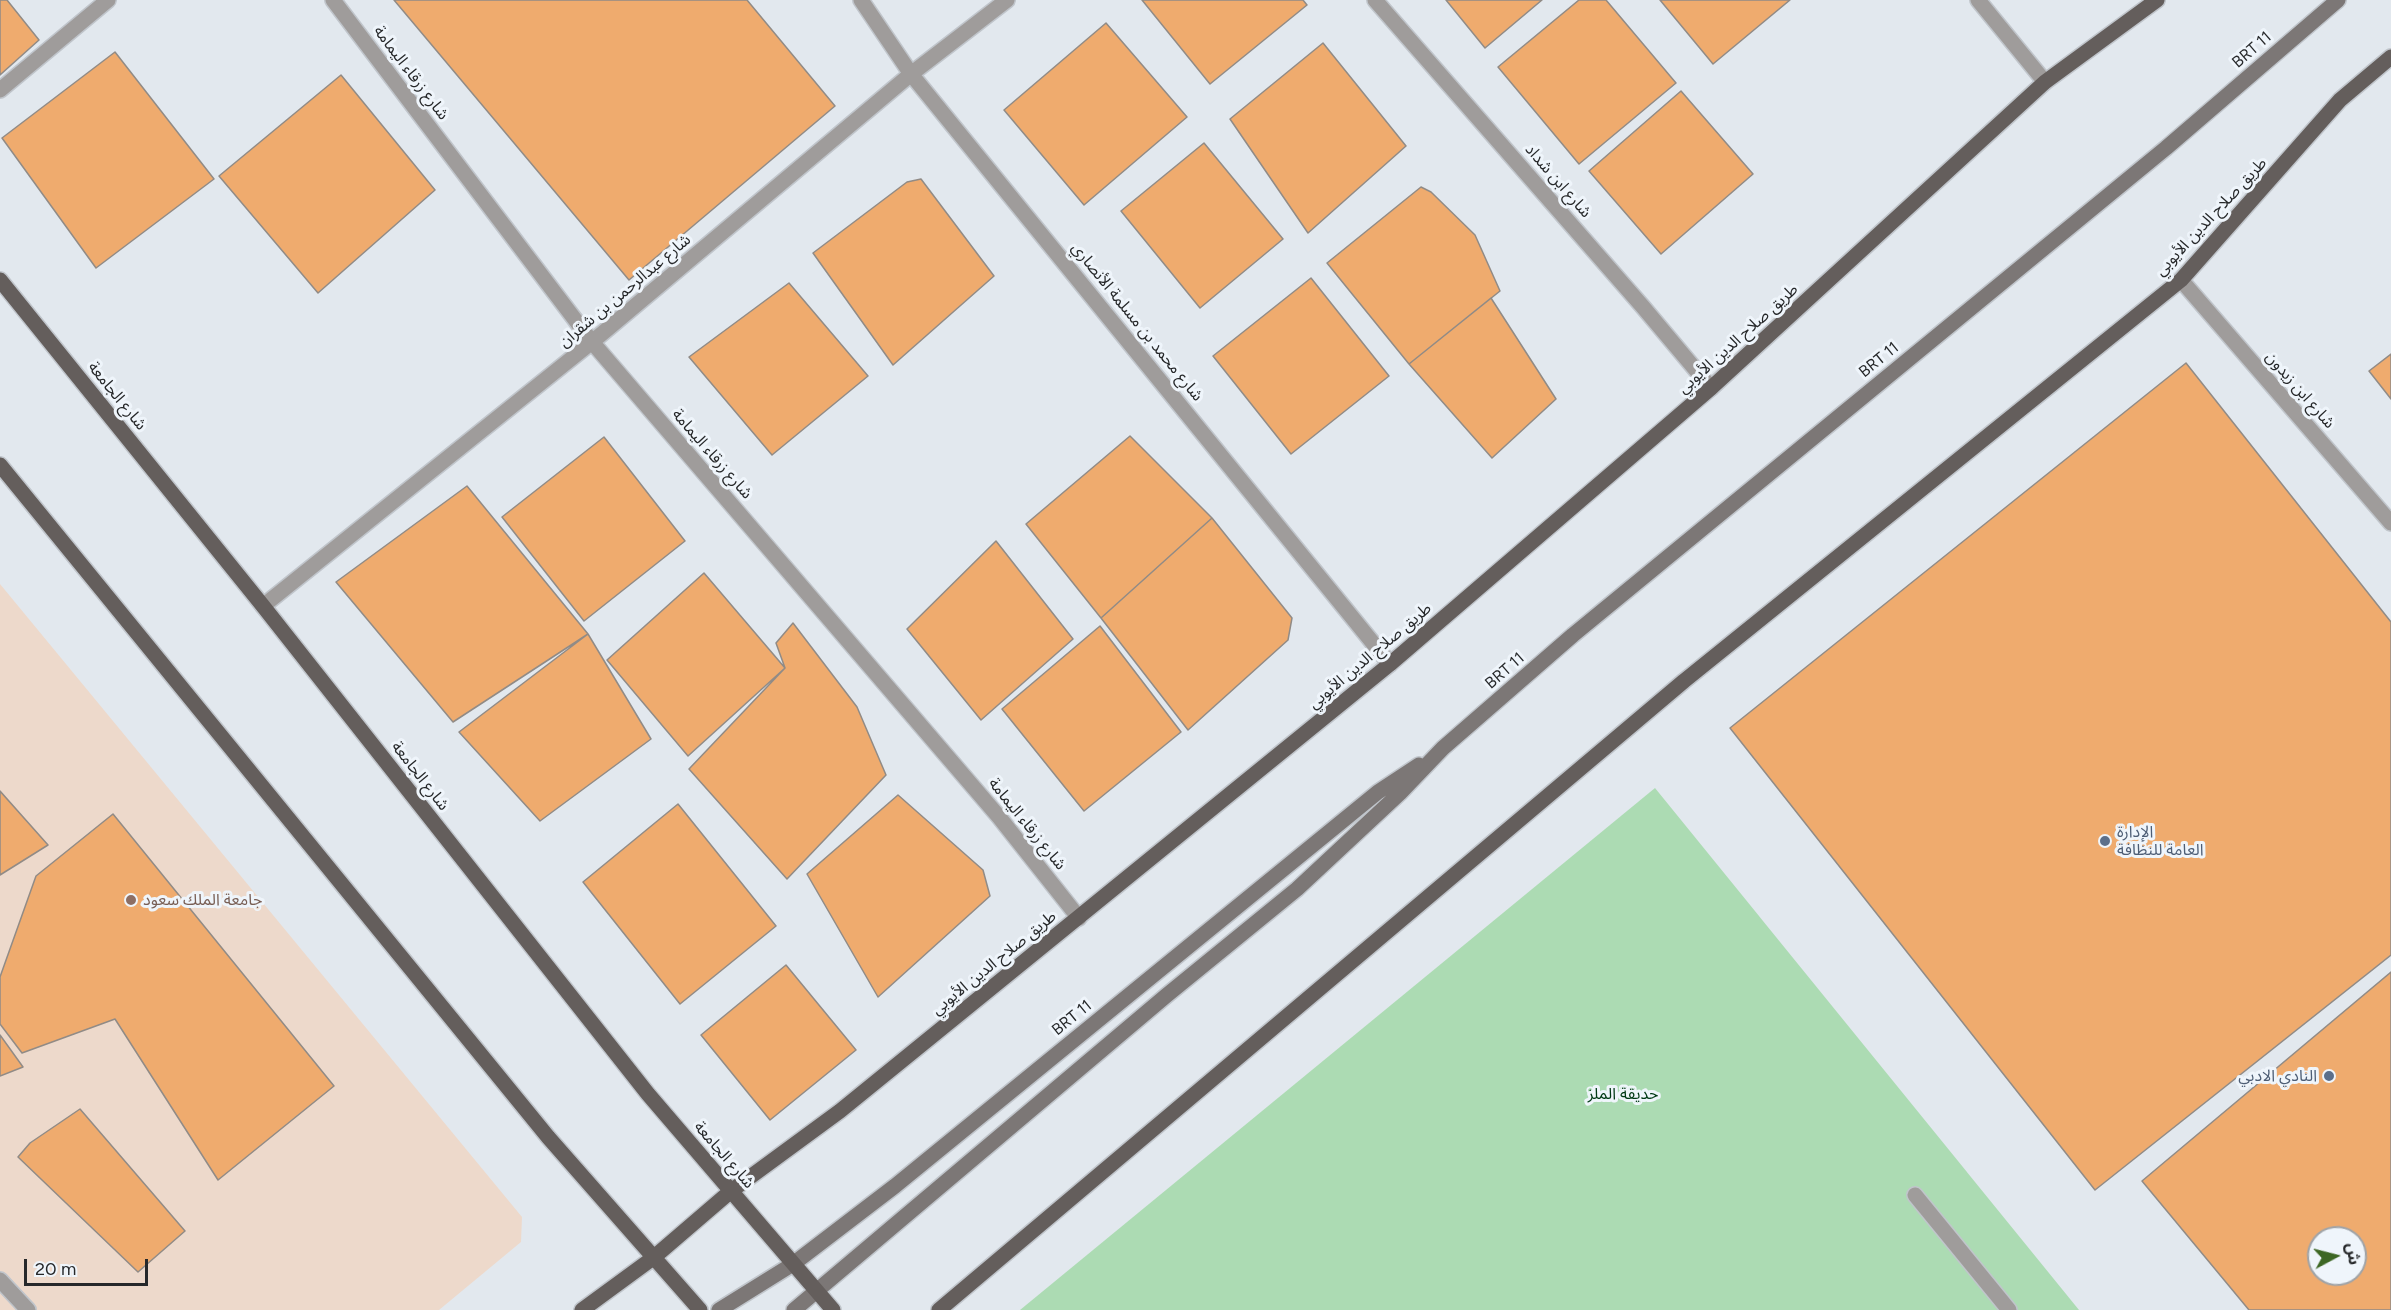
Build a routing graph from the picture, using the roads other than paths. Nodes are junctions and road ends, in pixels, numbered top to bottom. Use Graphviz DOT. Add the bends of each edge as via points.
graph roads {
  1 [pos="108,0"];
  2 [pos="333,0"];
  3 [pos="861,0"];
  4 [pos="1007,0"];
  5 [pos="1375,0"];
  6 [pos="1978,0"];
  7 [pos="2157,0"];
  8 [pos="2338,0"];
  9 [pos="2391,57"];
  10 [pos="911,74"];
  11 [pos="2045,82"];
  12 [pos="0,90"];
  13 [pos="0,280"];
  14 [pos="2181,280"];
  15 [pos="592,342"];
  16 [pos="1711,388"];
  17 [pos="0,465"];
  18 [pos="2391,523"];
  19 [pos="263,606"];
  20 [pos="1390,664"];
  21 [pos="1443,748"];
  22 [pos="1078,918"];
  23 [pos="731,1191"];
  24 [pos="1915,1195"];
  25 [pos="653,1258"];
  26 [pos="793,1264"];
  27 [pos="0,1280"];
  28 [pos="817,1292"];
  29 [pos="28,1310"];
  30 [pos="582,1310"];
  31 [pos="700,1310"];
  32 [pos="719,1310"];
  33 [pos="794,1310"];
  34 [pos="833,1310"];
  35 [pos="939,1310"];
  36 [pos="2009,1310"];
  1 -- 12 [label="street"];
  2 -- 15 [label="street, شارع زرقاء اليمامة"];
  3 -- 10 [label="street, شارع محمد بن مسلمة الأنصاري"];
  4 -- 10 [label="street, شارع عبدالرحمن بن شقران"];
  5 -- 16 [label="street, شارع ابن شداد"];
  6 -- 11 [label="street"];
  7 -- 11 [label="main road, طريق صلاح الدين الأيوبي"];
  8 -- 21 [label="main road, BRT 11" via="2166,148 1573,635"];
  9 -- 14 [label="main road, طريق صلاح الدين الأيوبي" via="2340,100"];
  10 -- 15 [label="street, شارع عبدالرحمن بن شقران"];
  10 -- 20 [label="street, شارع محمد بن مسلمة الأنصاري"];
  11 -- 16 [label="main road, طريق صلاح الدين الأيوبي"];
  13 -- 19 [label="main road, شارع الجامعة"];
  14 -- 18 [label="street, شارع ابن زيدون"];
  14 -- 35 [label="main road, طريق صلاح الدين الأيوبي" via="1684,681"];
  15 -- 19 [label="street, شارع عبدالرحمن بن شقران"];
  15 -- 22 [label="street, شارع زرقاء اليمامة" via="999,817"];
  16 -- 20 [label="main road, طريق صلاح الدين الأيوبي"];
  17 -- 25 [label="main road" via="548,1137"];
  19 -- 23 [label="main road, شارع الجامعة" via="648,1094"];
  20 -- 22 [label="main road, طريق صلاح الدين الأيوبي"];
  21 -- 26 [label="main road, BRT 11" via="1378,792 905,1179"];
  21 -- 28 [label="main road, BRT 11" via="1297,889"];
  22 -- 23 [label="main road, طريق صلاح الدين الأيوبي" via="840,1111"];
  23 -- 25 [label="main road, طريق صلاح الدين الأيوبي"];
  23 -- 26 [label="main road, شارع الجامعة"];
  24 -- 36 [label="street"];
  25 -- 30 [label="main road, طريق صلاح الدين الأيوبي"];
  25 -- 31 [label="main road"];
  26 -- 28 [label="main road, شارع الجامعة"];
  26 -- 32 [label="main road, BRT 11"];
  27 -- 29 [label="street"];
  28 -- 33 [label="main road, BRT 11"];
  28 -- 34 [label="main road, شارع الجامعة"];
}
